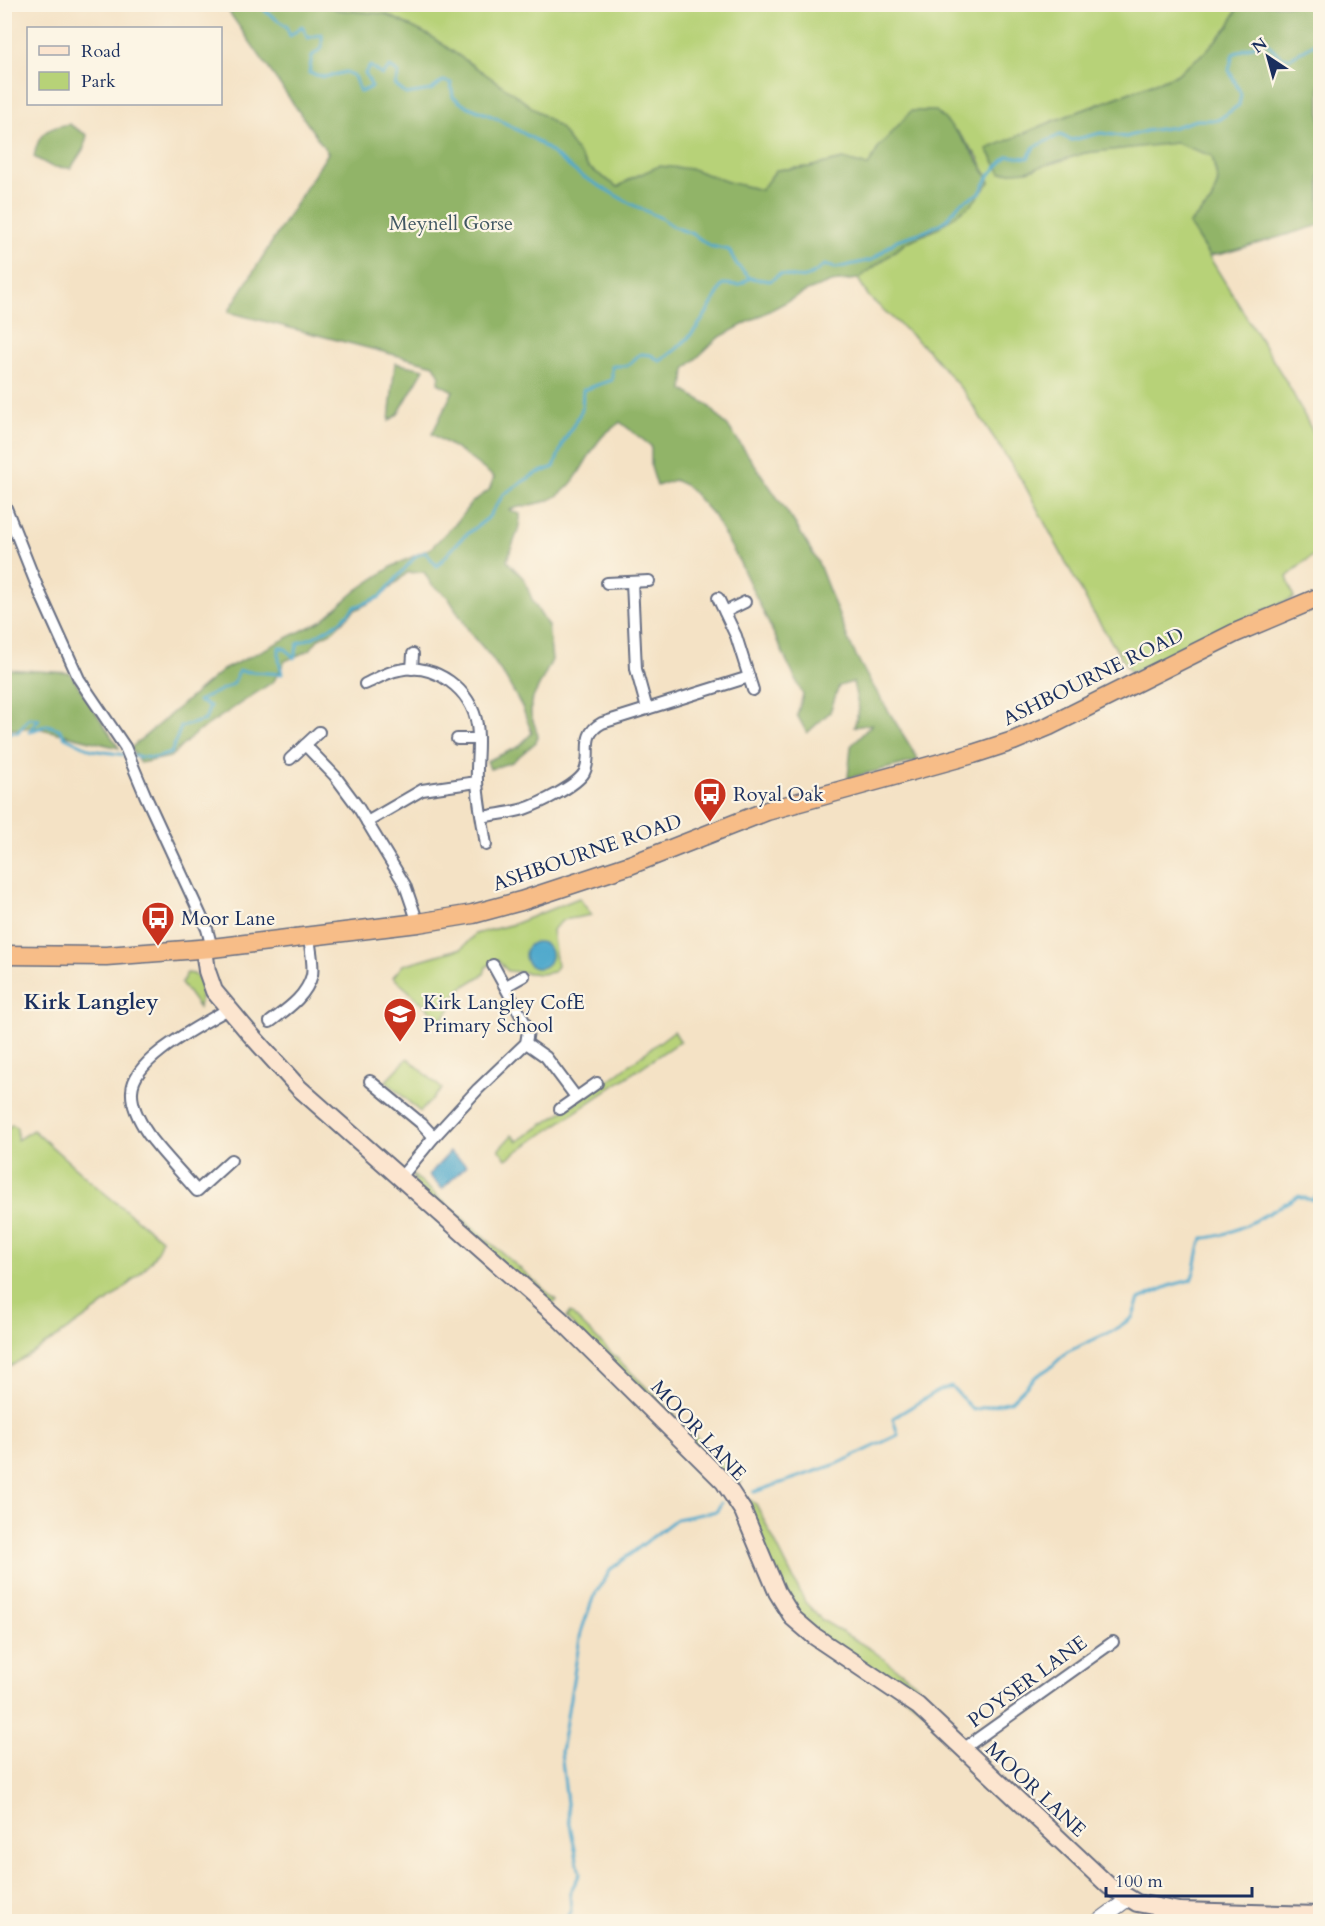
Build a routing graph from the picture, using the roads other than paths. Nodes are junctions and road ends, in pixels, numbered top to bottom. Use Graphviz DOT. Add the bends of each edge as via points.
graph roads {
  1 [pos="4,503"];
  2 [pos="649,581"];
  3 [pos="632,582"];
  4 [pos="607,583"];
  5 [pos="1320,597"];
  6 [pos="718,598"];
  7 [pos="745,602"];
  8 [pos="725,612"];
  9 [pos="413,654"];
  10 [pos="412,669"];
  11 [pos="749,676"];
  12 [pos="365,684"];
  13 [pos="753,690"];
  14 [pos="647,709"];
  15 [pos="319,732"];
  16 [pos="477,739"];
  17 [pos="457,740"];
  18 [pos="305,745"];
  19 [pos="290,759"];
  20 [pos="477,782"];
  21 [pos="482,817"];
  22 [pos="367,822"];
  23 [pos="486,845"];
  24 [pos="418,923"];
  25 [pos="309,937"];
  26 [pos="208,949"];
  27 [pos="4,955"];
  28 [pos="493,965"];
  29 [pos="524,976"];
  30 [pos="506,986"];
  31 [pos="228,1009"];
  32 [pos="270,1022"];
  33 [pos="526,1043"];
  34 [pos="370,1081"];
  35 [pos="597,1083"];
  36 [pos="576,1097"];
  37 [pos="560,1109"];
  38 [pos="434,1137"];
  39 [pos="231,1160"];
  40 [pos="401,1177"];
  41 [pos="1113,1642"];
  42 [pos="963,1749"];
  43 [pos="1128,1899"];
  44 [pos="1320,1916"];
  45 [pos="1097,1922"];
  1 -- 26 [label="street" via="79,679 125,747 207,929"];
  2 -- 3 [label="street"];
  3 -- 4 [label="street"];
  3 -- 14 [label="street" via="636,669"];
  5 -- 24 [label="highway, ASHBOURNE ROAD" via="1235,633 1012,741 780,807 521,902"];
  6 -- 8 [label="street"];
  7 -- 8 [label="street"];
  8 -- 11 [label="street"];
  9 -- 10 [label="street"];
  10 -- 12 [label="street" via="391,672"];
  10 -- 16 [label="street" via="436,674 457,686 473,711"];
  11 -- 13 [label="street"];
  11 -- 14 [label="street"];
  14 -- 21 [label="street" via="594,728 588,739 586,766 570,784 526,808"];
  15 -- 18 [label="street"];
  16 -- 17 [label="street"];
  16 -- 20 [label="street"];
  18 -- 19 [label="street"];
  18 -- 22 [label="street" via="344,786"];
  20 -- 21 [label="street"];
  20 -- 22 [label="street" via="422,790"];
  21 -- 23 [label="street"];
  22 -- 24 [label="street" via="405,885"];
  24 -- 25 [label="highway, ASHBOURNE ROAD"];
  25 -- 26 [label="highway, ASHBOURNE ROAD"];
  25 -- 32 [label="street" via="312,974 307,986 297,1002"];
  26 -- 27 [label="highway, ASHBOURNE ROAD" via="106,956"];
  26 -- 31 [label="main road, MOOR LANE" via="207,971 214,991"];
  28 -- 30 [label="street"];
  29 -- 30 [label="street"];
  30 -- 33 [label="street" via="528,1031"];
  31 -- 39 [label="street" via="147,1063 131,1090 135,1111 147,1133 197,1191"];
  31 -- 40 [label="main road, MOOR LANE" via="299,1088"];
  33 -- 36 [label="street" via="546,1057"];
  33 -- 38 [label="street"];
  34 -- 38 [label="street"];
  35 -- 36 [label="street"];
  36 -- 37 [label="street"];
  38 -- 40 [label="street"];
  40 -- 42 [label="main road, MOOR LANE" via="560,1319 724,1482 743,1511 777,1592 793,1618 918,1706"];
  41 -- 42 [label="street, POYSER LANE"];
  42 -- 43 [label="main road, MOOR LANE" via="1109,1886"];
  43 -- 44 [label="main road, MOOR LANE" via="1179,1911"];
  43 -- 45 [label="street"];
}
